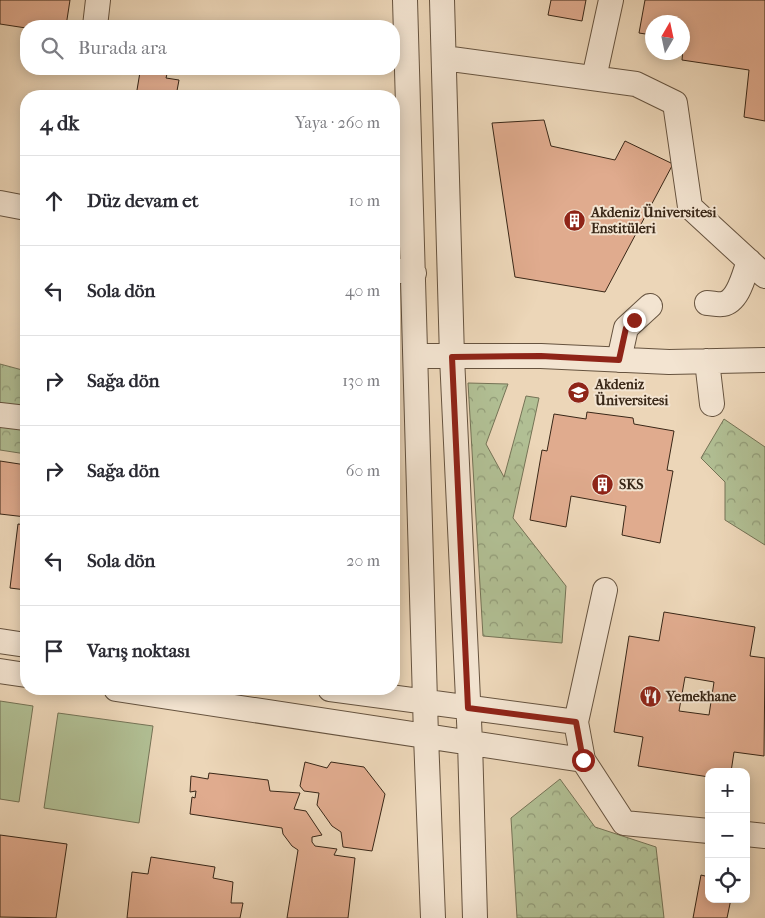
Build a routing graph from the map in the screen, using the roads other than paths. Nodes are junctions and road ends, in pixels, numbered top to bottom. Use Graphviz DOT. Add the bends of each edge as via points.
graph roads {
  1 [pos="98,0"];
  2 [pos="405,0"];
  3 [pos="442,0"];
  4 [pos="611,0"];
  5 [pos="96,20"];
  6 [pos="400,55"];
  7 [pos="444,58"];
  8 [pos="594,78"];
  9 [pos="0,203"];
  10 [pos="20,207"];
  11 [pos="757,269"];
  12 [pos="404,272"];
  13 [pos="707,303"];
  14 [pos="650,306"];
  15 [pos="416,356"];
  16 [pos="452,357"];
  17 [pos="619,360"];
  18 [pos="765,360"];
  19 [pos="707,361"];
  20 [pos="712,404"];
  21 [pos="0,415"];
  22 [pos="20,417"];
  23 [pos="605,590"];
  24 [pos="0,641"];
  25 [pos="20,644"];
  26 [pos="0,671"];
  27 [pos="20,674"];
  28 [pos="156,695"];
  29 [pos="371,695"];
  30 [pos="425,703"];
  31 [pos="468,708"];
  32 [pos="576,722"];
  33 [pos="426,736"];
  34 [pos="470,742"];
  35 [pos="583,760"];
  36 [pos="705,831"];
  37 [pos="750,834"];
  38 [pos="765,836"];
  39 [pos="433,918"];
  40 [pos="475,918"];
  1 -- 5 [label="street"];
  2 -- 6 [label="street"];
  3 -- 7 [label="street"];
  4 -- 8 [label="street"];
  6 -- 12 [label="street"];
  7 -- 8 [label="street"];
  7 -- 16 [label="street"];
  8 -- 11 [label="street" via="636,84 675,104 690,207"];
  9 -- 10 [label="street"];
  11 -- 13 [label="street" via="731,300 722,304"];
  12 -- 15 [label="street"];
  14 -- 17 [label="street" via="626,328"];
  15 -- 16 [label="street"];
  15 -- 30 [label="street"];
  16 -- 17 [label="street" via="541,356"];
  16 -- 31 [label="street"];
  17 -- 19 [label="street"];
  18 -- 19 [label="street"];
  19 -- 20 [label="street"];
  21 -- 22 [label="street"];
  23 -- 32 [label="street"];
  24 -- 25 [label="street"];
  26 -- 27 [label="street"];
  28 -- 33 [label="street"];
  29 -- 30 [label="street"];
  30 -- 31 [label="street"];
  30 -- 33 [label="street"];
  31 -- 32 [label="street"];
  31 -- 34 [label="street"];
  32 -- 35 [label="street"];
  33 -- 34 [label="street"];
  33 -- 39 [label="street"];
  34 -- 35 [label="street"];
  34 -- 40 [label="street"];
  35 -- 36 [label="street" via="624,823"];
  37 -- 38 [label="street"];
}
